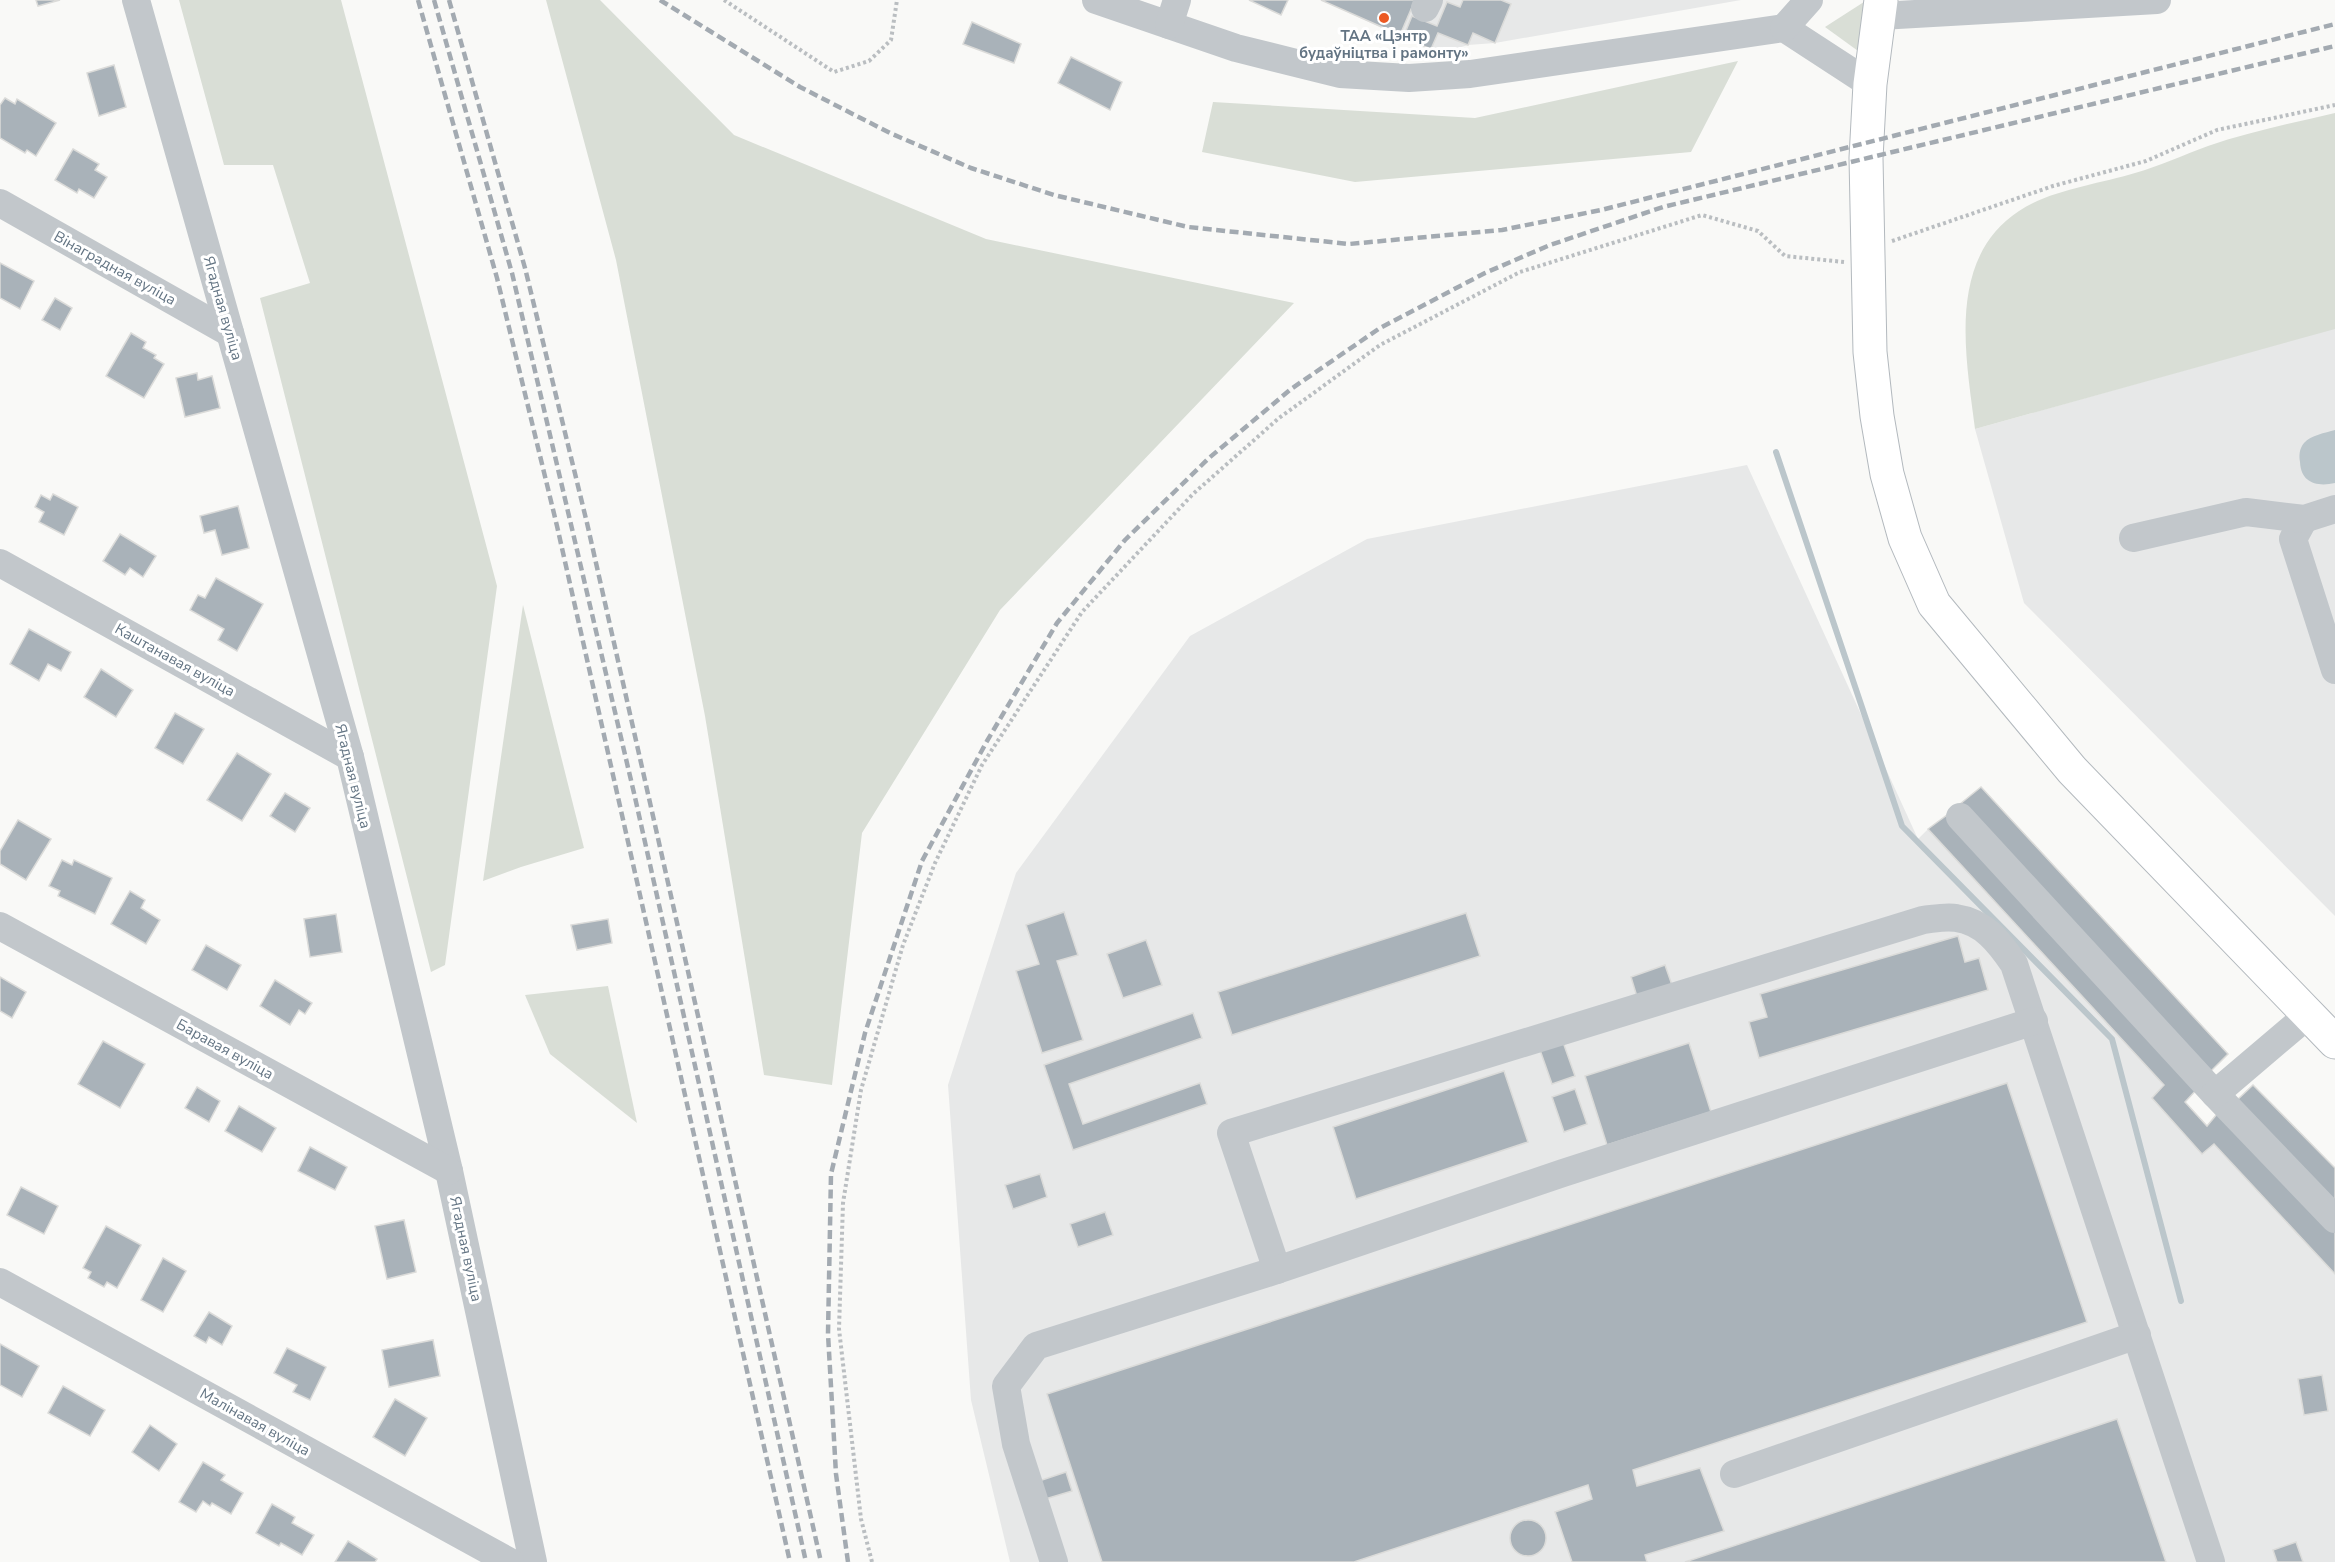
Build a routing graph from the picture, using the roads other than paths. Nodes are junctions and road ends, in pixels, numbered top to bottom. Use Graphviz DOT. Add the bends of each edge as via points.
graph roads {
  1 [pos="136,0"];
  2 [pos="1096,0"];
  3 [pos="1809,0"];
  4 [pos="2157,0"];
  5 [pos="1881,8"];
  6 [pos="1173,13"];
  7 [pos="1784,28"];
  8 [pos="1870,84"];
  9 [pos="0,203"];
  10 [pos="230,333"];
  11 [pos="2335,509"];
  12 [pos="2304,519"];
  13 [pos="2133,538"];
  14 [pos="0,563"];
  15 [pos="2335,670"];
  16 [pos="350,757"];
  17 [pos="1960,816"];
  18 [pos="0,926"];
  19 [pos="2308,1015"];
  20 [pos="2034,1021"];
  21 [pos="2335,1042"];
  22 [pos="2215,1094"];
  23 [pos="449,1171"];
  24 [pos="2335,1219"];
  25 [pos="1277,1270"];
  26 [pos="0,1282"];
  27 [pos="2136,1335"];
  28 [pos="1734,1474"];
  29 [pos="510,1562"];
  30 [pos="533,1562"];
  31 [pos="1054,1562"];
  32 [pos="2211,1562"];
  1 -- 10 [label="street, Ягадная вуліца"];
  2 -- 6 [label="street"];
  3 -- 7 [label="street"];
  4 -- 5 [label="street"];
  5 -- 8 [label="main road"];
  6 -- 7 [label="street" via="1236,48 1340,74 1409,78 1470,74"];
  7 -- 8 [label="street"];
  8 -- 19 [label="main road" via="1866,158 1870,352 1877,416 1887,474 1905,538 1934,604 2072,770"];
  9 -- 10 [label="street, Вінаградная вуліца"];
  10 -- 16 [label="street, Ягадная вуліца"];
  11 -- 12 [label="street"];
  12 -- 13 [label="street" via="2246,512"];
  12 -- 15 [label="street" via="2293,538"];
  14 -- 16 [label="street, Каштанавая вуліца"];
  16 -- 23 [label="street, Ягадная вуліца"];
  17 -- 22 [label="street"];
  18 -- 23 [label="street, Баравая вуліца"];
  19 -- 21 [label="main road"];
  19 -- 22 [label="street"];
  20 -- 25 [label="street"];
  20 -- 25 [label="street" via="2014,964 1998,940 1977,924 1955,917 1923,920 1231,1133"];
  20 -- 27 [label="street"];
  22 -- 24 [label="street"];
  23 -- 30 [label="street, Ягадная вуліца"];
  25 -- 31 [label="street" via="1036,1346 1006,1386 1016,1444"];
  26 -- 29 [label="street, Малінавая вуліца"];
  27 -- 28 [label="street"];
  27 -- 32 [label="street"];
}
